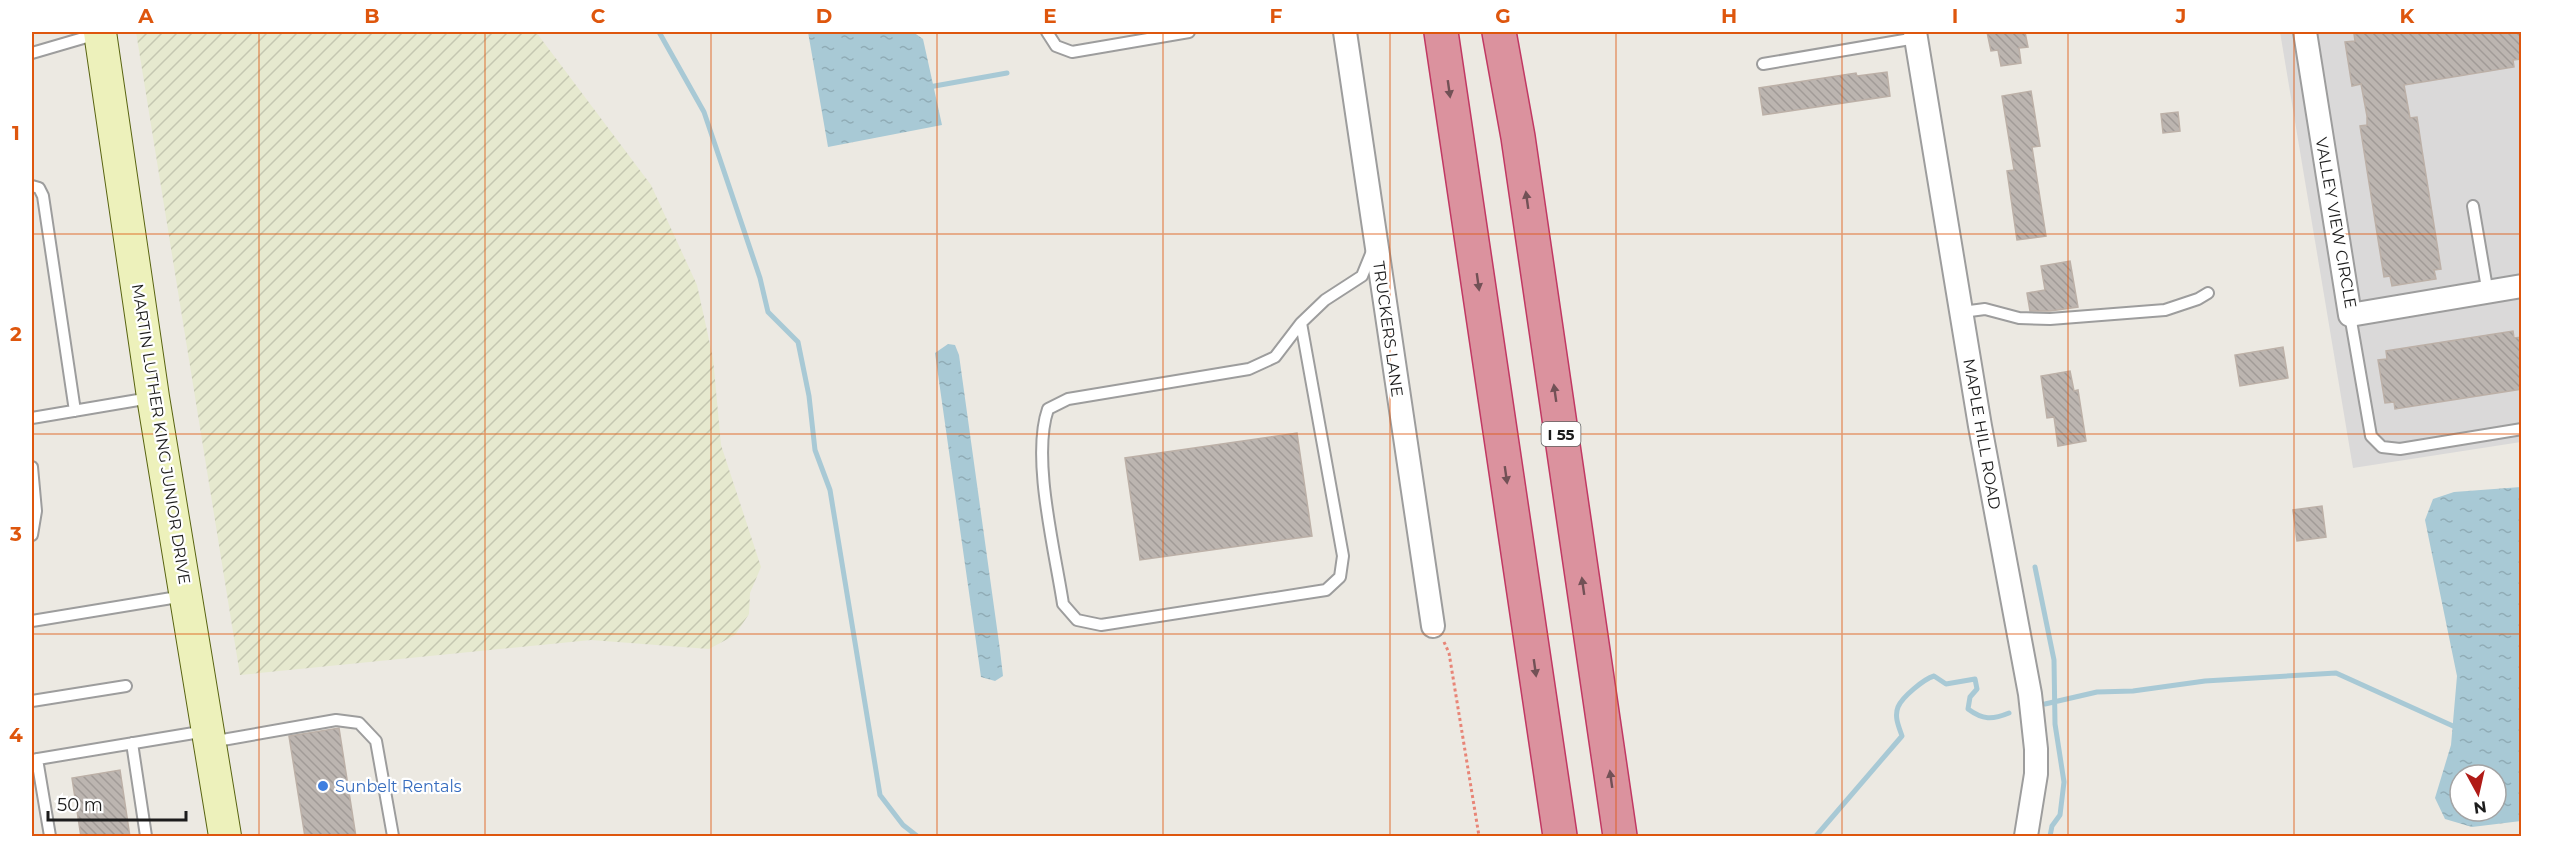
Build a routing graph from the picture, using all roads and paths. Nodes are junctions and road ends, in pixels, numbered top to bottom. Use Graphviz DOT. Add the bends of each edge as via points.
graph roads {
  1 [pos="100,32"];
  2 [pos="1047,32"];
  3 [pos="1189,32"];
  4 [pos="1345,32"];
  5 [pos="1441,32"];
  6 [pos="2305,32"];
  7 [pos="1915,35"];
  8 [pos="1501,37"];
  9 [pos="32,53"];
  10 [pos="1763,64"];
  11 [pos="32,186"];
  12 [pos="2473,206"];
  13 [pos="1376,243"];
  14 [pos="2522,286"];
  15 [pos="2208,293"];
  16 [pos="2488,294"];
  17 [pos="1962,312"];
  18 [pos="2350,315"];
  19 [pos="1302,323"];
  20 [pos="153,398"];
  21 [pos="75,411"];
  22 [pos="32,418"];
  23 [pos="2522,429"];
  24 [pos="32,467"];
  25 [pos="32,535"];
  26 [pos="187,595"];
  27 [pos="32,621"];
  28 [pos="1433,626"];
  29 [pos="126,686"];
  30 [pos="32,702"];
  31 [pos="210,736"];
  32 [pos="132,743"];
  33 [pos="34,760"];
  34 [pos="50,837"];
  35 [pos="146,837"];
  36 [pos="225,837"];
  37 [pos="393,837"];
  38 [pos="1479,837"];
  39 [pos="1560,837"];
  40 [pos="1620,837"];
  41 [pos="2026,837"];
  1 -- 9 [label="lane"];
  1 -- 20 [label="main road, MARTIN LUTHER KING JUNIOR DRIVE"];
  2 -- 3 [label="lane" via="1056,46 1072,52"];
  4 -- 13 [label="street, TRUCKERS LANE"];
  5 -- 39 [label="highway, one-way"];
  6 -- 18 [label="street, VALLEY VIEW CIRCLE"];
  7 -- 10 [label="lane"];
  7 -- 17 [label="street, MAPLE HILL ROAD"];
  40 -- 8 [label="highway, I 55, one-way"];
  11 -- 21 [label="lane" via="43,196"];
  12 -- 16 [label="lane"];
  13 -- 19 [label="lane" via="1362,276 1325,300"];
  13 -- 28 [label="street, TRUCKERS LANE"];
  14 -- 16 [label="street, VALLEY VIEW CIRCLE"];
  15 -- 17 [label="lane" via="2165,310 2050,319 2019,318 1985,309"];
  16 -- 18 [label="street, VALLEY VIEW CIRCLE"];
  17 -- 41 [label="street, MAPLE HILL ROAD" via="2030,694 2036,774"];
  18 -- 23 [label="lane" via="2371,436 2382,447 2400,449"];
  19 -- 19 [label="lane" via="1275,357 1249,369 1068,399 1048,409 1041,453 1063,604 1077,620 1101,625 1326,591 1340,578 1343,556"];
  20 -- 21 [label="lane"];
  20 -- 26 [label="main road, MARTIN LUTHER KING JUNIOR DRIVE"];
  21 -- 22 [label="lane"];
  24 -- 25 [label="lane" via="36,511"];
  26 -- 27 [label="lane"];
  26 -- 31 [label="main road, MARTIN LUTHER KING JUNIOR DRIVE"];
  28 -- 38 [label="path" via="1449,652"];
  29 -- 30 [label="lane"];
  31 -- 32 [label="lane"];
  31 -- 36 [label="main road, MARTIN LUTHER KING JUNIOR DRIVE"];
  31 -- 37 [label="lane" via="336,720 359,723 376,741"];
  32 -- 33 [label="lane"];
  32 -- 35 [label="lane"];
  33 -- 34 [label="lane"];
}
